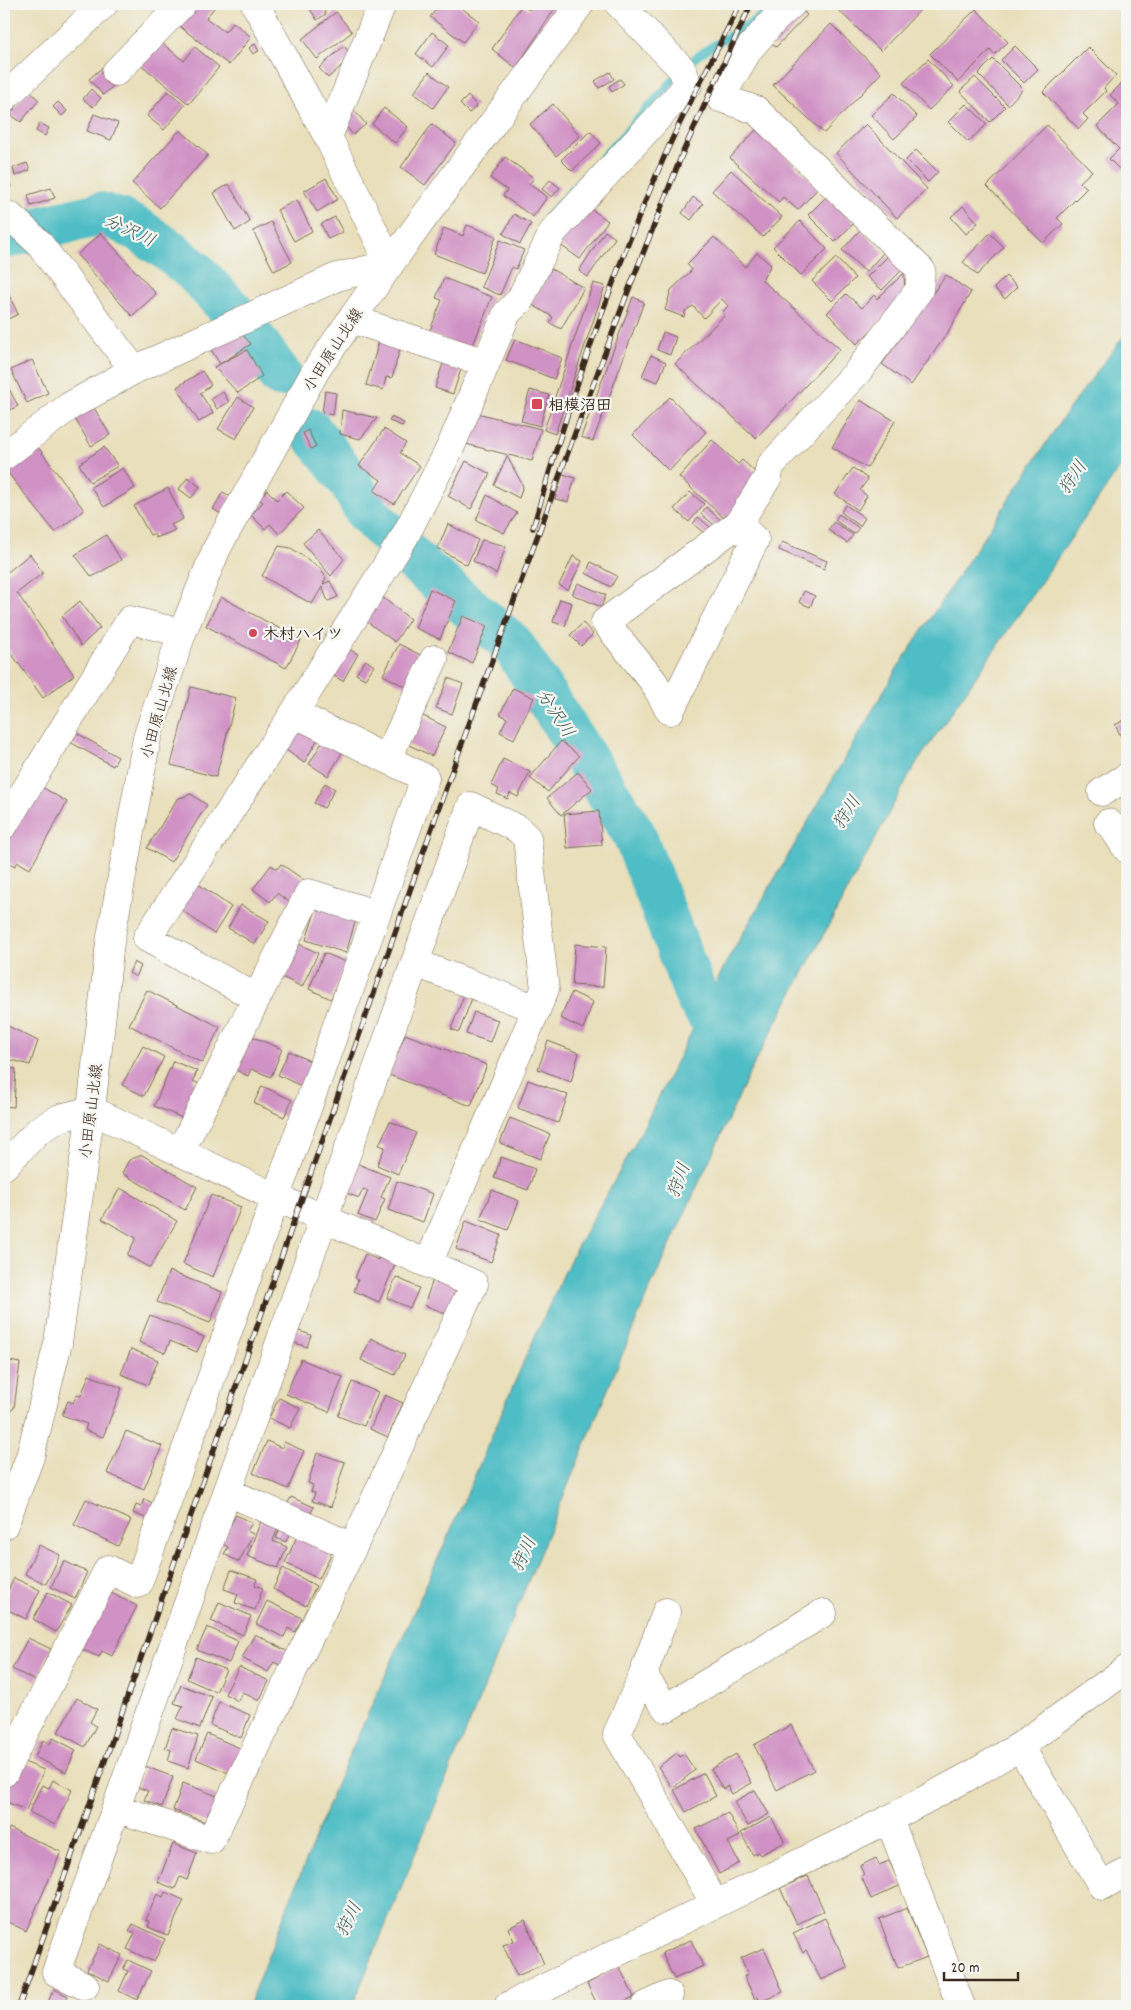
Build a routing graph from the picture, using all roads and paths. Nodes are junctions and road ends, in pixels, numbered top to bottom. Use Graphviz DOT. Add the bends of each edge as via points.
graph roads {
  1 [pos="104,4"];
  2 [pos="182,4"];
  3 [pos="255,4"];
  4 [pos="382,4"];
  5 [pos="580,4"];
  6 [pos="619,4"];
  7 [pos="783,12"];
  8 [pos="116,72"];
  9 [pos="4,98"];
  10 [pos="328,137"];
  11 [pos="7,217"];
  12 [pos="390,264"];
  13 [pos="352,319"];
  14 [pos="486,363"];
  15 [pos="134,370"];
  16 [pos="4,456"];
  17 [pos="738,524"];
  18 [pos="182,633"];
  19 [pos="434,659"];
  20 [pos="294,713"];
  21 [pos="387,759"];
  22 [pos="1127,777"];
  23 [pos="1102,792"];
  24 [pos="1108,823"];
  25 [pos="4,825"];
  26 [pos="1127,849"];
  27 [pos="376,914"];
  28 [pos="415,963"];
  29 [pos="257,998"];
  30 [pos="537,1008"];
  31 [pos="91,1110"];
  32 [pos="180,1152"];
  33 [pos="4,1166"];
  34 [pos="276,1197"];
  35 [pos="324,1217"];
  36 [pos="428,1264"];
  37 [pos="228,1492"];
  38 [pos="4,1525"];
  39 [pos="354,1547"];
  40 [pos="666,1612"];
  41 [pos="823,1614"];
  42 [pos="1127,1669"];
  43 [pos="643,1675"];
  44 [pos="1020,1746"];
  45 [pos="4,1773"];
  46 [pos="116,1808"];
  47 [pos="889,1819"];
  48 [pos="1127,1872"];
  49 [pos="715,1904"];
  50 [pos="85,1986"];
  51 [pos="669,1995"];
  52 [pos="508,2006"];
  53 [pos="645,2006"];
  54 [pos="961,2006"];
  1 -- 9 [label="street"];
  2 -- 8 [label="street"];
  3 -- 10 [label="street"];
  4 -- 10 [label="street"];
  5 -- 12 [label="street, 小田原山北線"];
  6 -- 14 [label="street" via="682,69 688,85 553,232 520,300 507,313"];
  7 -- 17 [label="street" via="749,49 720,98 756,110 921,270 919,290 859,370 770,466 768,477"];
  10 -- 12 [label="street"];
  11 -- 15 [label="street" via="38,242"];
  12 -- 13 [label="street, 小田原山北線"];
  12 -- 15 [label="street" via="337,277"];
  13 -- 14 [label="street"];
  13 -- 18 [label="street, 小田原山北線" via="316,370 217,548"];
  14 -- 20 [label="street" via="451,446 405,536"];
  15 -- 16 [label="street" via="70,406"];
  17 -- 17 [label="street" via="605,622 647,673 670,710 755,540"];
  18 -- 25 [label="street" via="130,620"];
  18 -- 31 [label="street, 小田原山北線" via="147,738 110,942"];
  19 -- 21 [label="street"];
  20 -- 21 [label="street"];
  20 -- 29 [label="street" via="147,938"];
  21 -- 27 [label="street" via="425,778"];
  22 -- 23 [label="street"];
  24 -- 26 [label="street"];
  27 -- 29 [label="street" via="309,893"];
  27 -- 34 [label="street"];
  28 -- 30 [label="street"];
  28 -- 30 [label="street" via="471,806 518,829 527,838 545,989"];
  28 -- 35 [label="street"];
  29 -- 32 [label="street"];
  30 -- 36 [label="street"];
  31 -- 32 [label="street"];
  31 -- 33 [label="street" via="60,1118 39,1130"];
  31 -- 38 [label="street, 小田原山北線" via="58,1343 30,1457"];
  32 -- 34 [label="street"];
  34 -- 35 [label="street"];
  34 -- 45 [label="street" via="138,1584 108,1569"];
  35 -- 36 [label="street"];
  35 -- 37 [label="street"];
  36 -- 39 [label="street" via="474,1284"];
  37 -- 39 [label="street"];
  37 -- 46 [label="street"];
  39 -- 46 [label="street" via="211,1840"];
  40 -- 43 [label="street"];
  41 -- 43 [label="street" via="666,1708"];
  42 -- 44 [label="street"];
  43 -- 49 [label="street" via="617,1734"];
  44 -- 47 [label="street"];
  44 -- 48 [label="street" via="1102,1886"];
  46 -- 50 [label="street" via="56,1972"];
  47 -- 49 [label="street"];
  47 -- 54 [label="street"];
  49 -- 52 [label="street"];
  51 -- 53 [label="street"];
}
